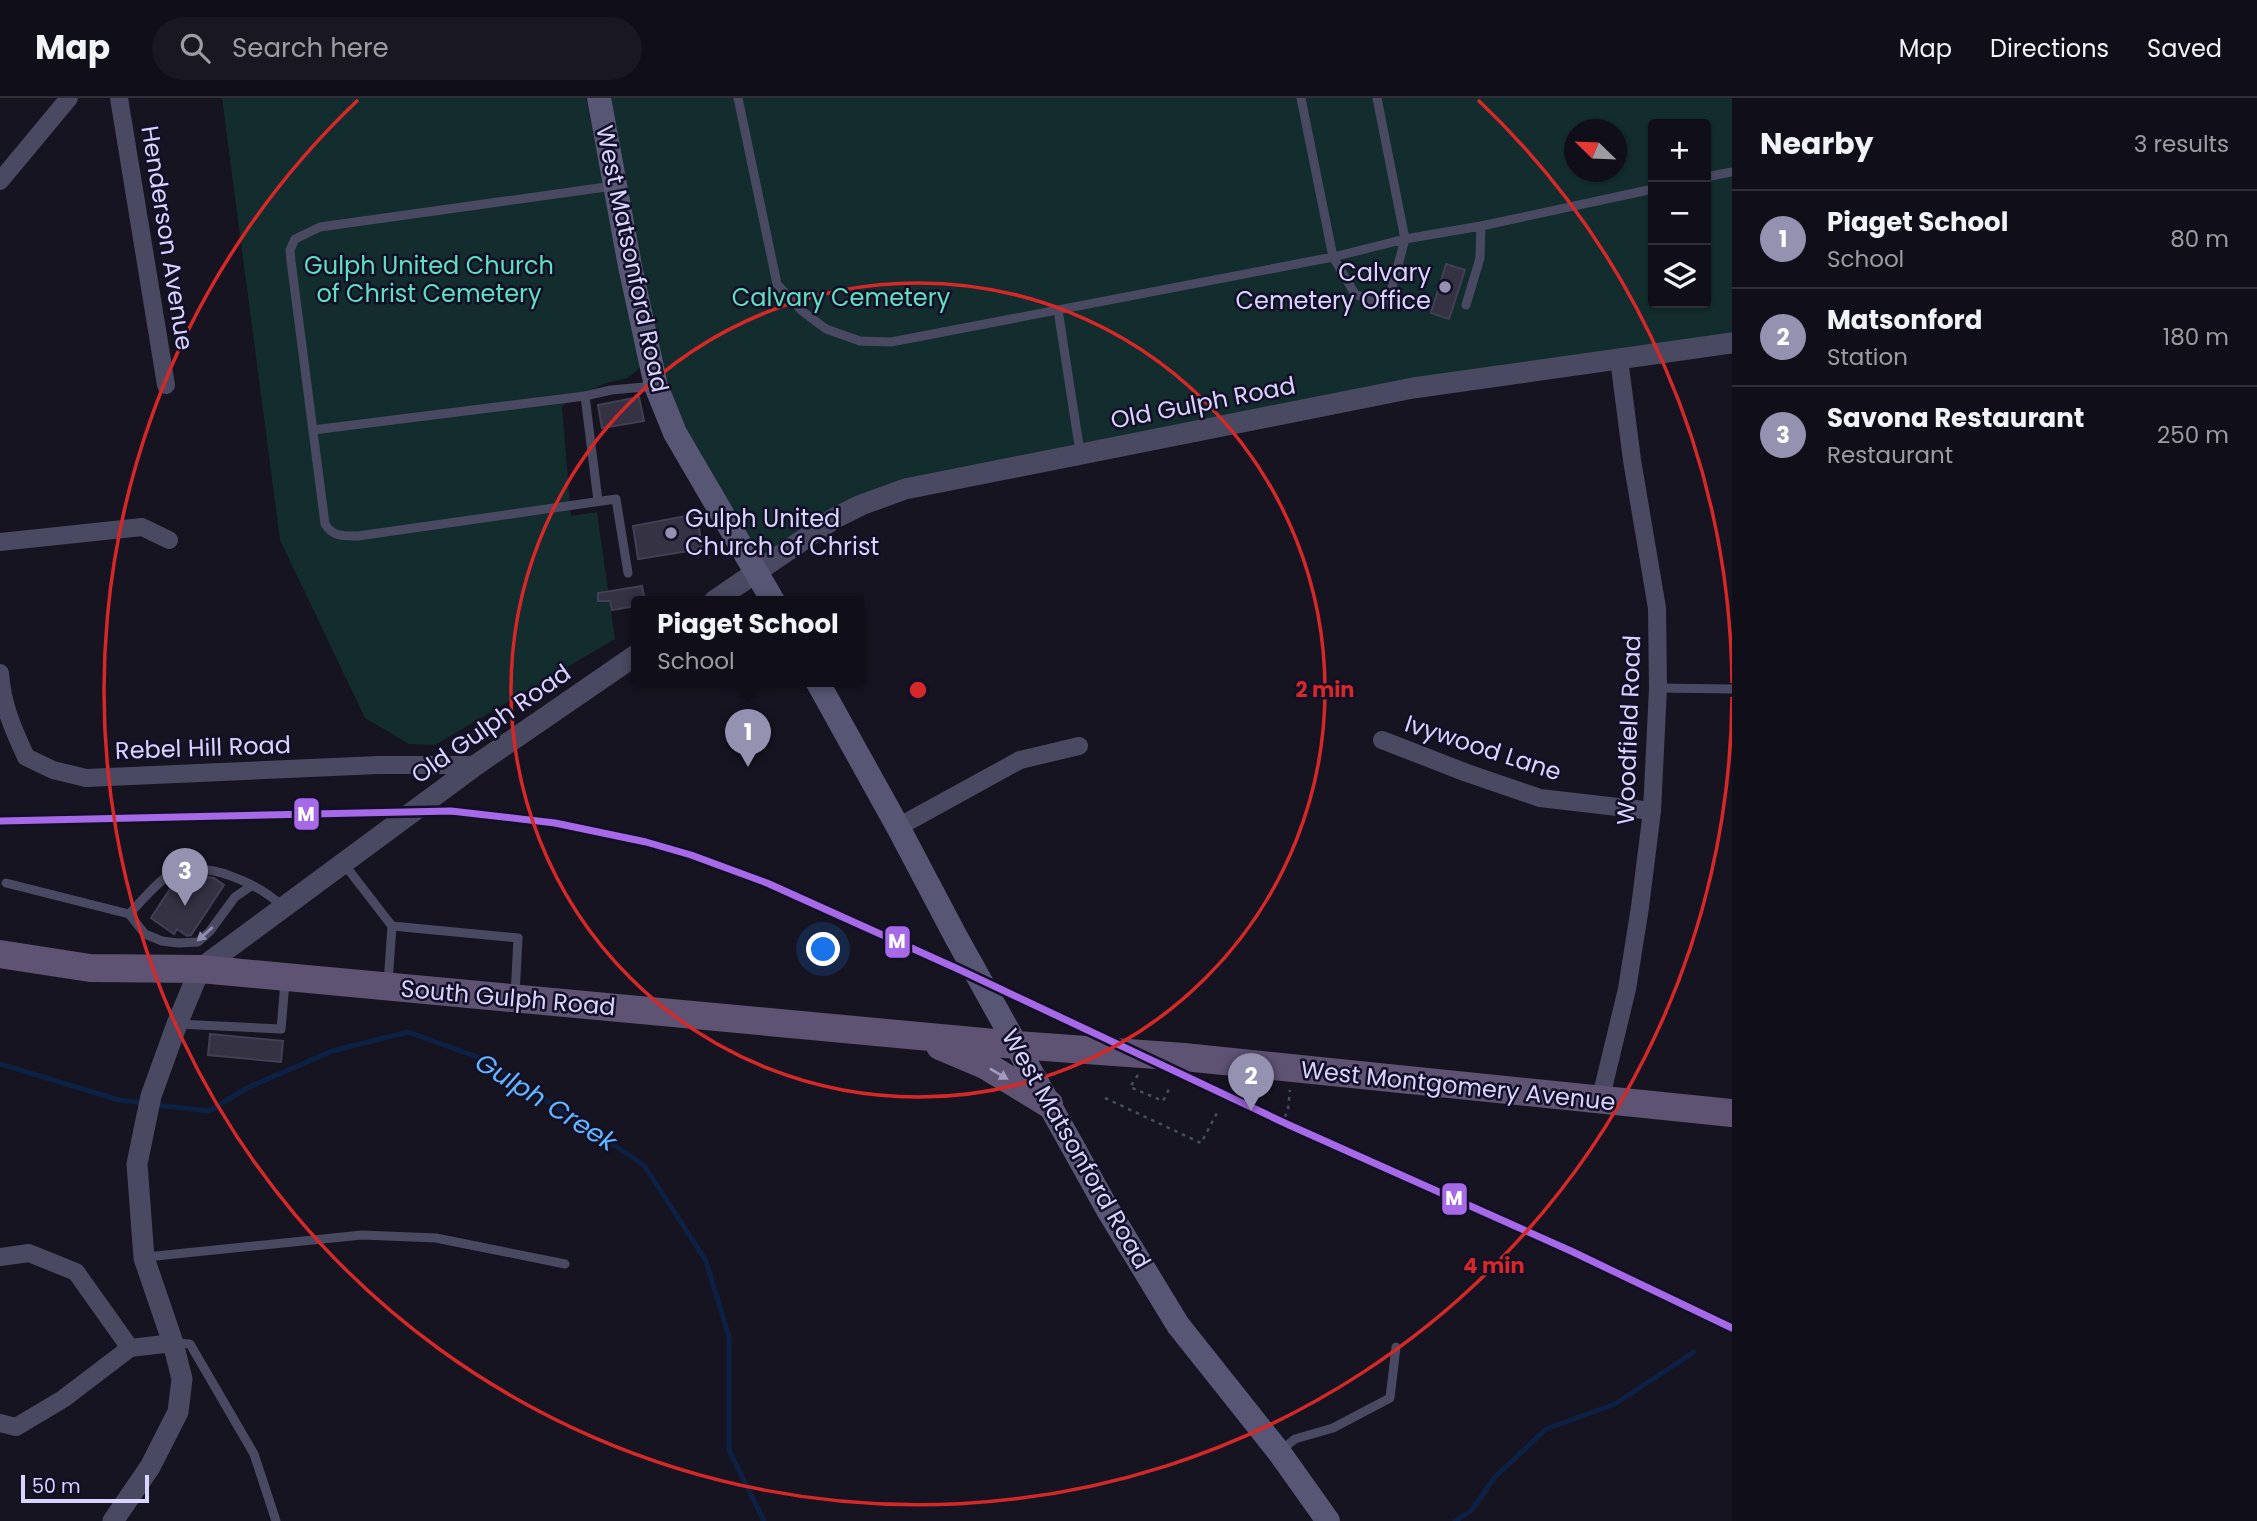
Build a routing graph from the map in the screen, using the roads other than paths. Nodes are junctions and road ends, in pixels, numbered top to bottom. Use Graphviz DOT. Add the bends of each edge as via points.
graph roads {
  1 [pos="69,98"];
  2 [pos="119,98"];
  3 [pos="599,98"];
  4 [pos="738,98"];
  5 [pos="1301,98"];
  6 [pos="1377,98"];
  7 [pos="1732,172"];
  8 [pos="1711,176"];
  9 [pos="0,181"];
  10 [pos="615,186"];
  11 [pos="1648,190"];
  12 [pos="1481,226"];
  13 [pos="1405,239"];
  14 [pos="1333,257"];
  15 [pos="1466,305"];
  16 [pos="1058,310"];
  17 [pos="1732,343"];
  18 [pos="1619,359"];
  19 [pos="166,385"];
  20 [pos="656,386"];
  21 [pos="585,396"];
  22 [pos="313,430"];
  23 [pos="1080,454"];
  24 [pos="598,501"];
  25 [pos="169,540"];
  26 [pos="0,542"];
  27 [pos="756,571"];
  28 [pos="628,573"];
  29 [pos="721,596"];
  30 [pos="770,596"];
  31 [pos="631,657"];
  32 [pos="0,673"];
  33 [pos="820,687"];
  34 [pos="1658,688"];
  35 [pos="1732,689"];
  36 [pos="1382,740"];
  37 [pos="1079,746"];
  38 [pos="476,765"];
  39 [pos="1652,811"];
  40 [pos="898,827"];
  41 [pos="343,863"];
  42 [pos="6,883"];
  43 [pos="251,886"];
  44 [pos="283,907"];
  45 [pos="130,914"];
  46 [pos="392,926"];
  47 [pos="0,954"];
  48 [pos="200,968"];
  49 [pos="286,976"];
  50 [pos="388,986"];
  51 [pos="515,998"];
  52 [pos="177,1024"];
  53 [pos="915,1036"];
  54 [pos="1016,1045"];
  55 [pos="1600,1101"];
  56 [pos="1049,1104"];
  57 [pos="1732,1113"];
  58 [pos="0,1257"];
  59 [pos="144,1258"];
  60 [pos="565,1264"];
  61 [pos="173,1343"];
  62 [pos="1396,1347"];
  63 [pos="130,1348"];
  64 [pos="0,1423"];
  65 [pos="1279,1452"];
  66 [pos="113,1521"];
  67 [pos="276,1521"];
  68 [pos="1328,1521"];
  1 -- 9 [label="street"];
  2 -- 19 [label="street, Henderson Avenue"];
  3 -- 10 [label="main road, West Matsonford Road"];
  4 -- 16 [label="lane" via="777,284 827,329 860,341 891,342"];
  5 -- 14 [label="lane"];
  6 -- 13 [label="lane"];
  7 -- 8 [label="lane"];
  10 -- 20 [label="main road, West Matsonford Road"];
  10 -- 22 [label="lane" via="320,227 295,239 290,261"];
  11 -- 12 [label="lane"];
  12 -- 13 [label="lane"];
  12 -- 15 [label="lane" via="1480,258"];
  13 -- 14 [label="lane"];
  13 -- 14 [label="lane" via="1385,304 1355,294"];
  14 -- 16 [label="lane"];
  16 -- 23 [label="lane"];
  17 -- 18 [label="street, Old Gulph Road"];
  18 -- 23 [label="street, Old Gulph Road" via="1413,388"];
  18 -- 34 [label="street, Woodfield Road" via="1657,608"];
  20 -- 21 [label="lane"];
  20 -- 27 [label="main road, West Matsonford Road" via="676,433"];
  21 -- 22 [label="lane"];
  21 -- 24 [label="lane"];
  22 -- 24 [label="lane" via="325,524 341,536"];
  23 -- 27 [label="street, Old Gulph Road" via="905,489 835,517"];
  24 -- 28 [label="lane" via="616,499"];
  25 -- 26 [label="street" via="142,527"];
  27 -- 29 [label="street, Old Gulph Road"];
  27 -- 30 [label="main road, West Matsonford Road"];
  31 -- 38 [label="street, Old Gulph Road"];
  32 -- 38 [label="street, Rebel Hill Road" via="1,694 26,757 86,778"];
  33 -- 40 [label="main road, West Matsonford Road"];
  34 -- 35 [label="lane"];
  34 -- 39 [label="street, Woodfield Road"];
  36 -- 39 [label="street, Ivywood Lane" via="1540,798"];
  37 -- 40 [label="street" via="1020,760"];
  38 -- 41 [label="street, Old Gulph Road"];
  39 -- 55 [label="street, Woodfield Road" via="1627,989"];
  40 -- 54 [label="main road, West Matsonford Road"];
  41 -- 44 [label="street, Old Gulph Road"];
  41 -- 46 [label="lane"];
  42 -- 45 [label="lane"];
  43 -- 44 [label="lane"];
  43 -- 45 [label="lane" via="213,871 173,873"];
  43 -- 45 [label="lane, one-way" via="234,897 198,942 162,941 145,934"];
  44 -- 48 [label="street, Old Gulph Road"];
  46 -- 50 [label="lane"];
  46 -- 51 [label="lane" via="518,938"];
  47 -- 48 [label="main road, South Gulph Road" via="90,968"];
  48 -- 49 [label="main road, South Gulph Road"];
  48 -- 52 [label="street"];
  49 -- 50 [label="main road, South Gulph Road"];
  49 -- 52 [label="lane" via="281,1029"];
  50 -- 51 [label="main road, South Gulph Road"];
  51 -- 53 [label="main road, South Gulph Road"];
  52 -- 59 [label="street" via="149,1106 137,1164"];
  53 -- 54 [label="main road, South Gulph Road"];
  53 -- 56 [label="main road, one-way" via="985,1065"];
  54 -- 55 [label="main road, West Montgomery Avenue"];
  54 -- 56 [label="main road, West Matsonford Road"];
  55 -- 57 [label="main road, West Montgomery Avenue"];
  56 -- 65 [label="main road, West Matsonford Road" via="1178,1325"];
  58 -- 63 [label="street" via="29,1253 76,1272"];
  59 -- 60 [label="lane" via="362,1235 436,1238"];
  59 -- 61 [label="street"];
  61 -- 63 [label="street"];
  61 -- 66 [label="street" via="182,1379 178,1412 150,1467"];
  61 -- 67 [label="lane" via="190,1344 243,1434"];
  62 -- 65 [label="lane" via="1390,1398 1333,1428 1295,1439"];
  63 -- 64 [label="street" via="63,1399 16,1427"];
  65 -- 68 [label="main road, West Matsonford Road"];
}
